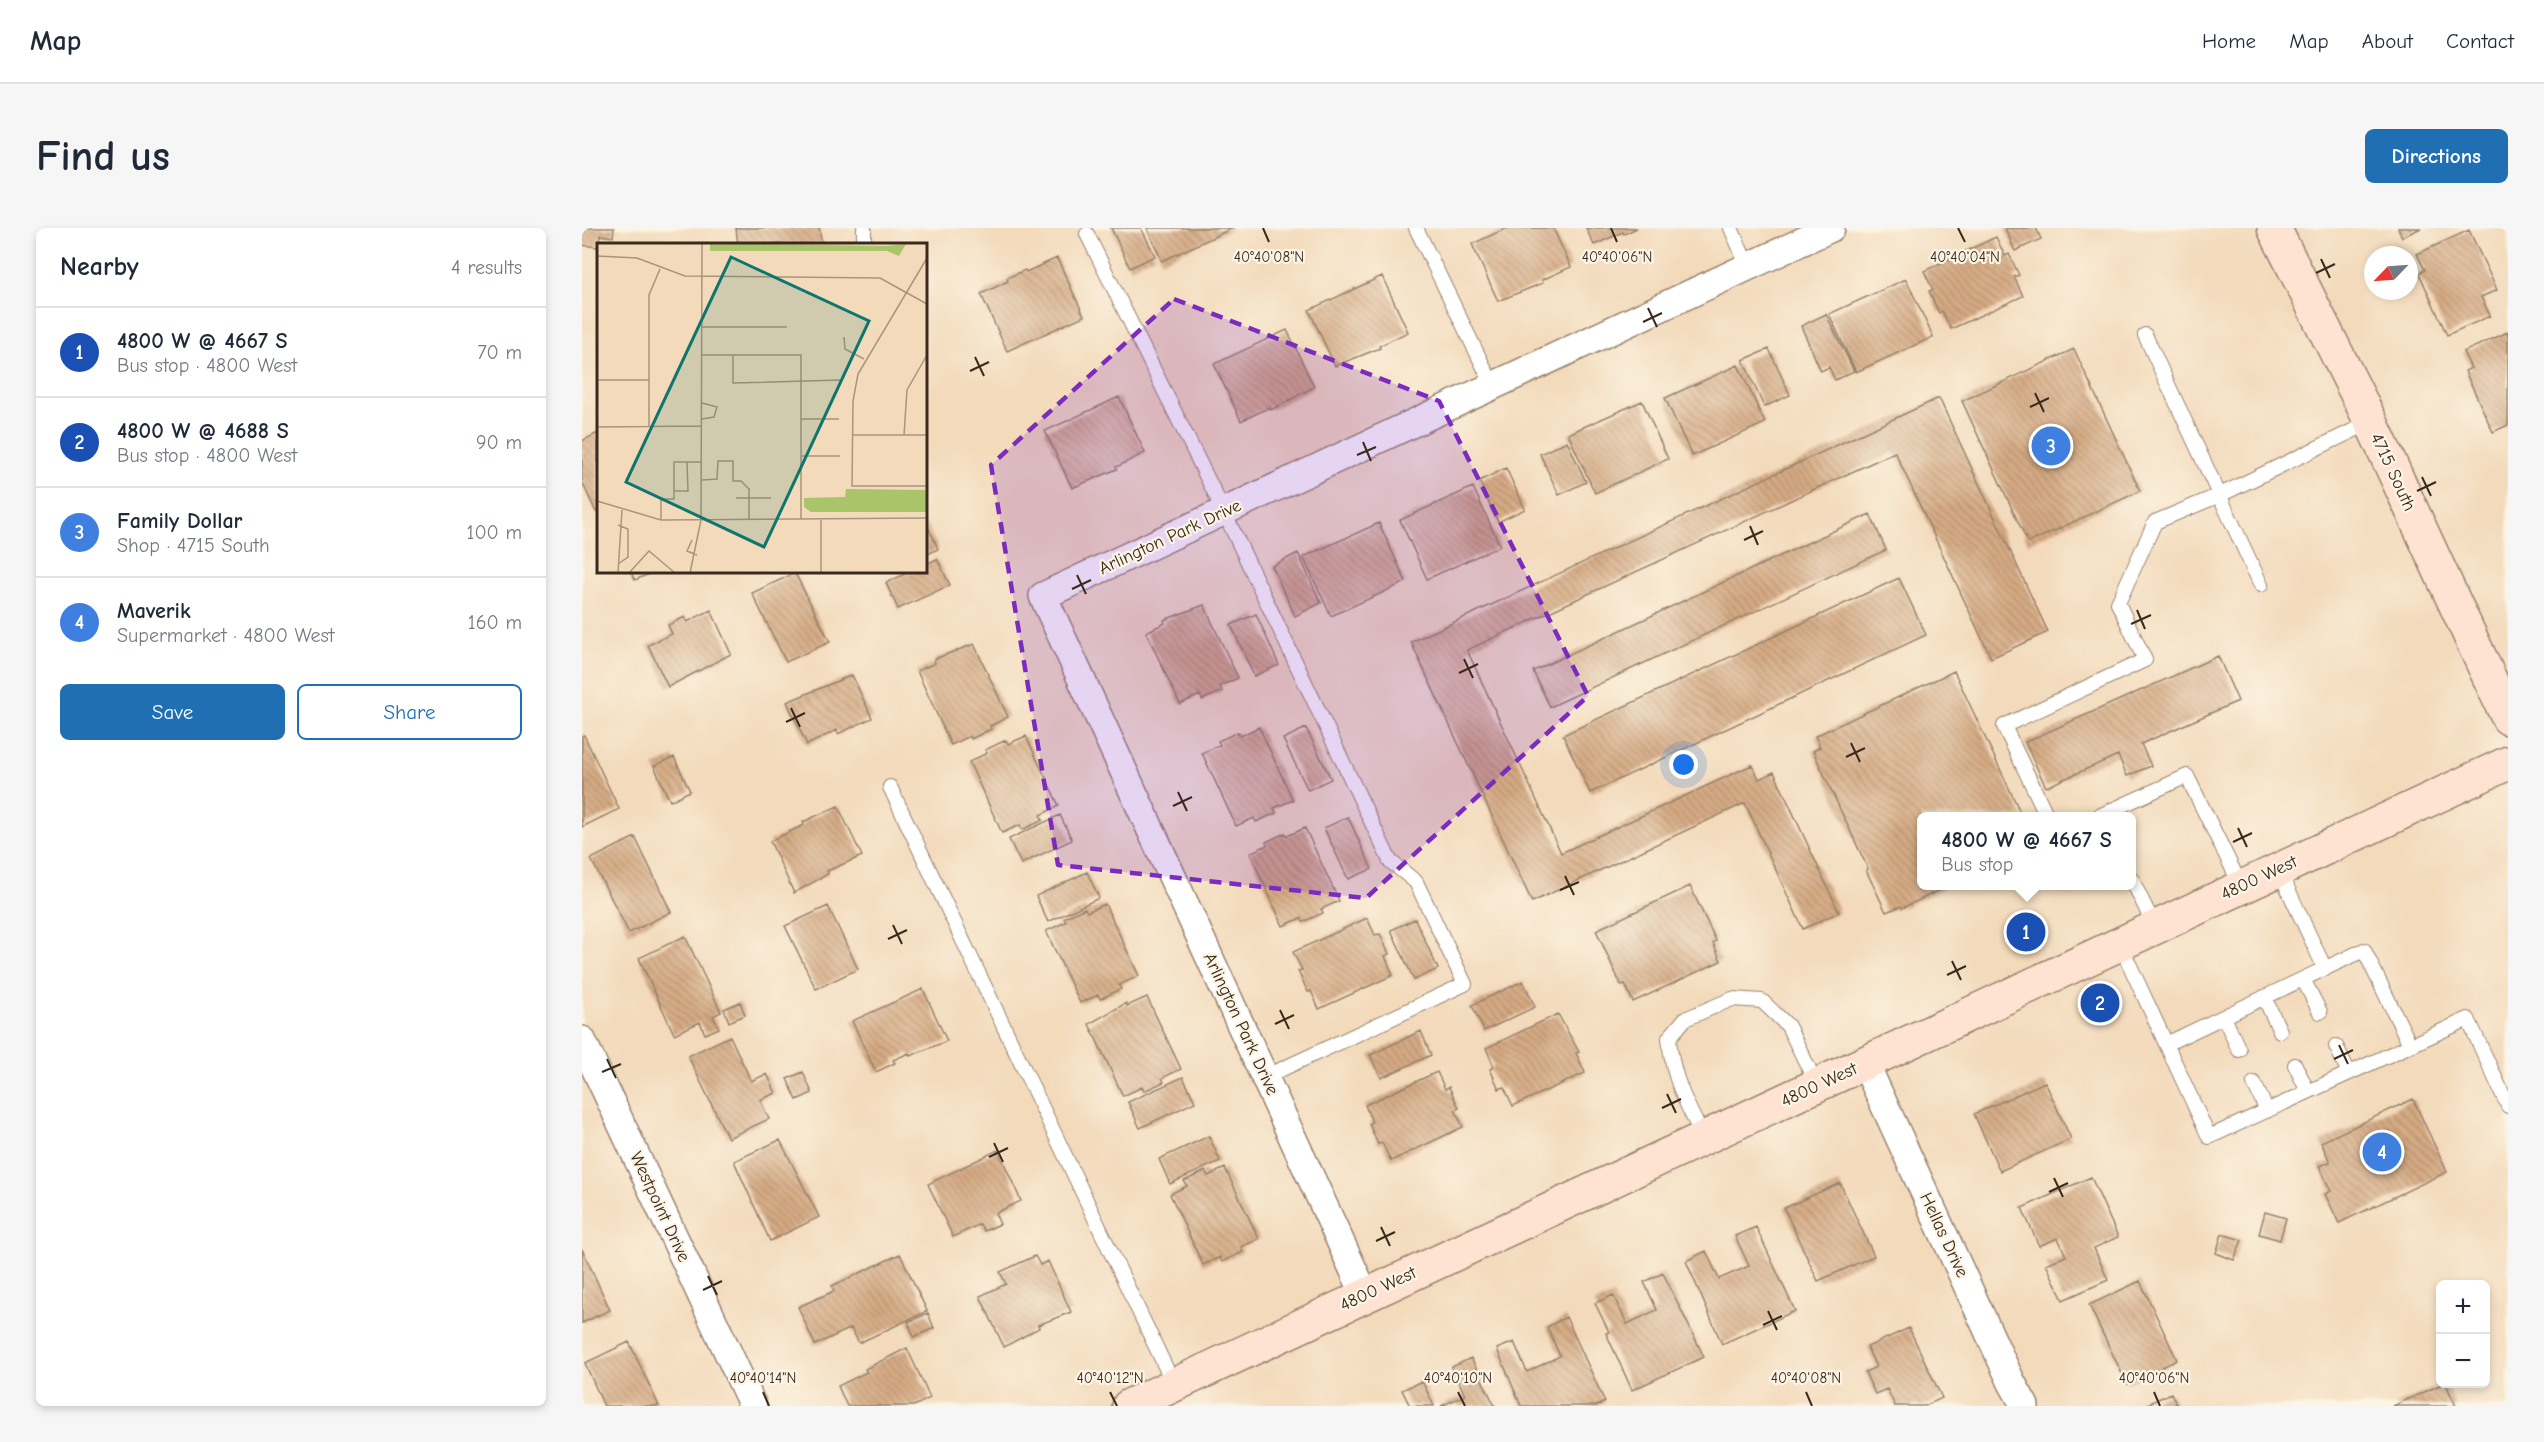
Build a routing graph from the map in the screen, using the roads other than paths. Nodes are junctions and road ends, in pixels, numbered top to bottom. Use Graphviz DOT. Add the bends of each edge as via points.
graph roads {
  1 [pos="1416,228"];
  2 [pos="1731,228"];
  3 [pos="1831,228"];
  4 [pos="2274,228"];
  5 [pos="1087,234"];
  6 [pos="1748,267"];
  7 [pos="2145,335"];
  8 [pos="1493,386"];
  9 [pos="2371,422"];
  10 [pos="2220,495"];
  11 [pos="1224,512"];
  12 [pos="2261,585"];
  13 [pos="2508,718"];
  14 [pos="2508,763"];
  15 [pos="890,787"];
  16 [pos="2045,812"];
  17 [pos="2109,812"];
  18 [pos="2278,869"];
  19 [pos="2241,886"];
  20 [pos="2136,888"];
  21 [pos="2155,927"];
  22 [pos="2120,944"];
  23 [pos="2325,969"];
  24 [pos="2303,979"];
  25 [pos="2264,998"];
  26 [pos="2320,1012"];
  27 [pos="2224,1017"];
  28 [pos="2280,1031"];
  29 [pos="582,1040"];
  30 [pos="2166,1044"];
  31 [pos="2336,1046"];
  32 [pos="2410,1046"];
  33 [pos="2239,1050"];
  34 [pos="1865,1064"];
  35 [pos="2295,1065"];
  36 [pos="2349,1073"];
  37 [pos="1265,1077"];
  38 [pos="2254,1083"];
  39 [pos="1817,1085"];
  40 [pos="2308,1092"];
  41 [pos="2508,1106"];
  42 [pos="2267,1111"];
  43 [pos="1704,1138"];
  44 [pos="1365,1295"];
  45 [pos="1174,1385"];
  46 [pos="753,1406"];
  47 [pos="1129,1406"];
  48 [pos="2025,1406"];
  1 -- 8 [label="lane"];
  2 -- 6 [label="lane"];
  3 -- 6 [label="street, Arlington Park Drive"];
  4 -- 9 [label="main road, 4715 South"];
  5 -- 11 [label="lane"];
  6 -- 8 [label="street, Arlington Park Drive"];
  7 -- 10 [label="lane"];
  8 -- 11 [label="street, Arlington Park Drive"];
  9 -- 10 [label="lane"];
  9 -- 13 [label="main road, 4715 South"];
  10 -- 12 [label="lane"];
  10 -- 16 [label="lane" via="2155,522 2127,583 2118,603 2145,660 2004,726"];
  11 -- 37 [label="street, Arlington Park Drive" via="1043,596"];
  11 -- 37 [label="lane" via="1390,861 1416,882 1465,984"];
  14 -- 18 [label="main road, 4800 West"];
  15 -- 45 [label="lane"];
  17 -- 19 [label="lane" via="2187,776"];
  18 -- 19 [label="main road, 4800 West"];
  18 -- 23 [label="lane"];
  19 -- 21 [label="main road, 4800 West"];
  20 -- 21 [label="lane"];
  21 -- 22 [label="main road, 4800 West"];
  22 -- 30 [label="lane"];
  22 -- 34 [label="main road, 4800 West"];
  23 -- 24 [label="lane"];
  23 -- 32 [label="lane" via="2364,950"];
  24 -- 25 [label="lane"];
  24 -- 26 [label="lane"];
  25 -- 27 [label="lane"];
  25 -- 28 [label="lane"];
  27 -- 30 [label="lane"];
  27 -- 33 [label="lane"];
  29 -- 46 [label="street, Westpoint Drive"];
  30 -- 42 [label="lane" via="2209,1137"];
  31 -- 36 [label="lane"];
  32 -- 36 [label="lane"];
  32 -- 41 [label="lane" via="2468,1019"];
  34 -- 39 [label="main road, 4800 West"];
  34 -- 48 [label="street, Hellas Drive"];
  35 -- 40 [label="lane"];
  36 -- 40 [label="lane"];
  37 -- 44 [label="street, Arlington Park Drive"];
  38 -- 42 [label="lane"];
  39 -- 43 [label="main road, 4800 West"];
  39 -- 43 [label="lane" via="1788,1026 1762,1001 1732,999 1685,1019 1669,1038 1671,1064"];
  40 -- 42 [label="lane"];
  43 -- 44 [label="main road, 4800 West"];
  44 -- 45 [label="main road, 4800 West"];
  45 -- 47 [label="main road, 4800 West"];
}
